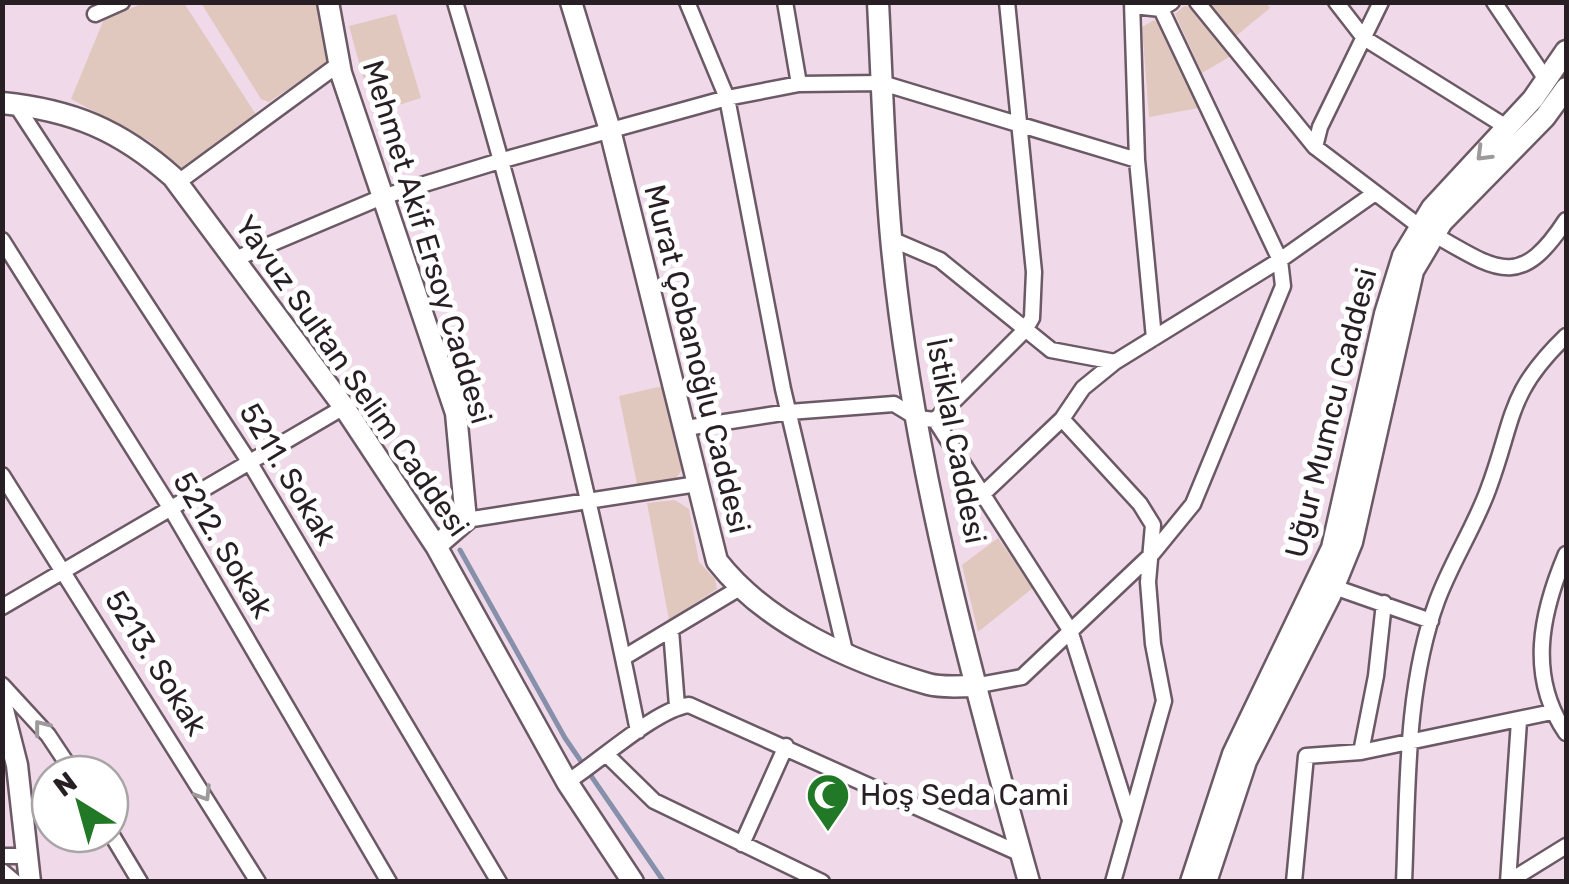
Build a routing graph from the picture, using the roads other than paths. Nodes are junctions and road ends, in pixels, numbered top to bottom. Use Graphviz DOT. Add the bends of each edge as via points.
graph roads {
  1 [pos="122,2"];
  2 [pos="328,2"];
  3 [pos="455,2"];
  4 [pos="571,2"];
  5 [pos="686,2"];
  6 [pos="785,2"];
  7 [pos="878,2"];
  8 [pos="1007,2"];
  9 [pos="1197,2"];
  10 [pos="1336,2"];
  11 [pos="1381,2"];
  12 [pos="1494,2"];
  13 [pos="1133,4"];
  14 [pos="1166,6"];
  15 [pos="96,14"];
  16 [pos="1364,38"];
  17 [pos="1566,51"];
  18 [pos="339,64"];
  19 [pos="882,83"];
  20 [pos="799,84"];
  21 [pos="1557,85"];
  22 [pos="728,98"];
  23 [pos="9,104"];
  24 [pos="1016,125"];
  25 [pos="1508,128"];
  26 [pos="610,130"];
  27 [pos="1315,148"];
  28 [pos="503,160"];
  29 [pos="1137,160"];
  30 [pos="177,183"];
  31 [pos="1375,193"];
  32 [pos="382,197"];
  33 [pos="1566,220"];
  34 [pos="1427,230"];
  35 [pos="891,239"];
  36 [pos="2,240"];
  37 [pos="235,259"];
  38 [pos="1280,260"];
  39 [pos="1025,330"];
  40 [pos="1566,336"];
  41 [pos="1154,338"];
  42 [pos="1115,362"];
  43 [pos="344,408"];
  44 [pos="788,412"];
  45 [pos="926,419"];
  46 [pos="1062,419"];
  47 [pos="686,428"];
  48 [pos="250,463"];
  49 [pos="2,475"];
  50 [pos="697,484"];
  51 [pos="983,494"];
  52 [pos="588,500"];
  53 [pos="170,509"];
  54 [pos="466,520"];
  55 [pos="436,546"];
  56 [pos="1153,553"];
  57 [pos="1566,554"];
  58 [pos="67,572"];
  59 [pos="1334,587"];
  60 [pos="738,588"];
  61 [pos="1384,604"];
  62 [pos="2,608"];
  63 [pos="1431,621"];
  64 [pos="671,630"];
  65 [pos="1070,630"];
  66 [pos="845,651"];
  67 [pos="623,658"];
  68 [pos="2,685"];
  69 [pos="974,686"];
  70 [pos="2,706"];
  71 [pos="677,706"];
  72 [pos="1552,712"];
  73 [pos="1519,721"];
  74 [pos="638,731"];
  75 [pos="1566,732"];
  76 [pos="1412,743"];
  77 [pos="786,746"];
  78 [pos="1360,752"];
  79 [pos="60,754"];
  80 [pos="603,760"];
  81 [pos="574,778"];
  82 [pos="1131,822"];
  83 [pos="742,844"];
  84 [pos="1566,846"];
  85 [pos="123,854"];
  86 [pos="1021,854"];
  87 [pos="2,856"];
  88 [pos="28,856"];
  89 [pos="2,871"];
  90 [pos="15,882"];
  91 [pos="30,882"];
  92 [pos="140,882"];
  93 [pos="258,882"];
  94 [pos="390,882"];
  95 [pos="499,882"];
  96 [pos="632,882"];
  97 [pos="822,882"];
  98 [pos="1028,882"];
  99 [pos="1113,882"];
  100 [pos="1191,882"];
  101 [pos="1206,882"];
  102 [pos="1294,882"];
  103 [pos="1404,882"];
  104 [pos="1508,882"];
  1 -- 15 [label="street"];
  2 -- 18 [label="street, Mehmet Akif Ersoy Caddesi"];
  3 -- 28 [label="street"];
  4 -- 26 [label="street, Murat Çobanoğlu Caddesi"];
  5 -- 22 [label="street"];
  6 -- 20 [label="street"];
  7 -- 19 [label="street, İstiklal Caddesi"];
  8 -- 24 [label="street"];
  9 -- 27 [label="street"];
  10 -- 16 [label="street"];
  11 -- 16 [label="street"];
  12 -- 21 [label="street"];
  13 -- 14 [label="street"];
  13 -- 29 [label="street"];
  14 -- 38 [label="street"];
  16 -- 25 [label="street"];
  16 -- 27 [label="street"];
  17 -- 21 [label="street, Uğur Mumcu Caddesi"];
  18 -- 30 [label="street"];
  18 -- 32 [label="street, Mehmet Akif Ersoy Caddesi"];
  19 -- 20 [label="street"];
  19 -- 24 [label="street"];
  19 -- 35 [label="street, İstiklal Caddesi"];
  20 -- 22 [label="street"];
  21 -- 25 [label="street, Uğur Mumcu Caddesi"];
  21 -- 34 [label="street, Uğur Mumcu Caddesi"];
  22 -- 26 [label="street"];
  22 -- 44 [label="street"];
  23 -- 30 [label="street, Yavuz Sultan Selim Caddesi" via="60,110 98,126 144,152"];
  23 -- 48 [label="street, 5211. Sokak"];
  24 -- 29 [label="street"];
  24 -- 39 [label="street" via="1034,272 1032,318"];
  25 -- 34 [label="street, Uğur Mumcu Caddesi, one-way"];
  26 -- 28 [label="street"];
  26 -- 47 [label="street, Murat Çobanoğlu Caddesi"];
  27 -- 31 [label="street"];
  28 -- 32 [label="street"];
  28 -- 52 [label="street"];
  29 -- 41 [label="street"];
  30 -- 37 [label="street, Yavuz Sultan Selim Caddesi"];
  31 -- 34 [label="street"];
  31 -- 38 [label="street"];
  32 -- 37 [label="street"];
  32 -- 54 [label="street, Mehmet Akif Ersoy Caddesi" via="456,414"];
  33 -- 34 [label="street" via="1542,254 1512,268"];
  34 -- 59 [label="street, Uğur Mumcu Caddesi" via="1407,292 1360,518"];
  34 -- 100 [label="street, Uğur Mumcu Caddesi" via="1403,256 1385,314 1332,548 1233,754"];
  35 -- 39 [label="street" via="940,260"];
  35 -- 45 [label="street, İstiklal Caddesi"];
  36 -- 53 [label="street, 5212. Sokak"];
  37 -- 43 [label="street, Yavuz Sultan Selim Caddesi"];
  38 -- 41 [label="street"];
  38 -- 56 [label="street" via="1284,286 1245,385 1193,504"];
  39 -- 42 [label="street" via="1051,350"];
  39 -- 45 [label="street"];
  40 -- 63 [label="street" via="1518,394 1486,497"];
  41 -- 42 [label="street"];
  42 -- 46 [label="street" via="1082,388"];
  43 -- 48 [label="street"];
  43 -- 55 [label="street, Yavuz Sultan Selim Caddesi"];
  44 -- 45 [label="street" via="894,404"];
  44 -- 47 [label="street"];
  44 -- 66 [label="street"];
  45 -- 51 [label="street"];
  45 -- 69 [label="street, İstiklal Caddesi"];
  46 -- 51 [label="street"];
  46 -- 56 [label="street" via="1140,504 1152,525"];
  47 -- 50 [label="street, Murat Çobanoğlu Caddesi"];
  48 -- 53 [label="street"];
  48 -- 95 [label="street, 5211. Sokak"];
  49 -- 58 [label="street, 5213. Sokak"];
  50 -- 52 [label="street"];
  50 -- 60 [label="street, Murat Çobanoğlu Caddesi" via="717,562"];
  51 -- 65 [label="street"];
  52 -- 54 [label="street"];
  52 -- 67 [label="street"];
  53 -- 58 [label="street"];
  53 -- 94 [label="street, 5212. Sokak"];
  54 -- 55 [label="street"];
  55 -- 81 [label="street, Yavuz Sultan Selim Caddesi"];
  56 -- 65 [label="street"];
  56 -- 82 [label="street" via="1152,644 1164,701"];
  57 -- 72 [label="street" via="1549,594 1542,640"];
  58 -- 62 [label="street"];
  58 -- 93 [label="street, 5213. Sokak, one-way"];
  59 -- 61 [label="street"];
  59 -- 101 [label="street, Uğur Mumcu Caddesi" via="1246,761"];
  60 -- 64 [label="street"];
  60 -- 66 [label="street, Murat Çobanoğlu Caddesi" via="775,617"];
  61 -- 63 [label="street"];
  61 -- 78 [label="street"];
  63 -- 76 [label="street"];
  64 -- 67 [label="street"];
  64 -- 71 [label="street"];
  65 -- 69 [label="street" via="1022,677"];
  65 -- 82 [label="street"];
  66 -- 69 [label="street, Murat Çobanoğlu Caddesi" via="932,686"];
  67 -- 74 [label="street"];
  79 -- 68 [label="street, one-way"];
  69 -- 86 [label="street, İstiklal Caddesi"];
  70 -- 88 [label="street"];
  71 -- 74 [label="street"];
  71 -- 77 [label="street" via="689,704"];
  72 -- 73 [label="street"];
  72 -- 75 [label="street"];
  73 -- 76 [label="street"];
  73 -- 104 [label="street"];
  74 -- 80 [label="street"];
  76 -- 78 [label="street"];
  76 -- 103 [label="street"];
  77 -- 83 [label="street"];
  77 -- 86 [label="street"];
  78 -- 102 [label="street" via="1306,756"];
  80 -- 81 [label="street"];
  80 -- 83 [label="street" via="654,802"];
  81 -- 96 [label="street, Yavuz Sultan Selim Caddesi"];
  82 -- 99 [label="street"];
  83 -- 97 [label="street"];
  84 -- 104 [label="street"];
  85 -- 92 [label="street"];
  86 -- 98 [label="street, İstiklal Caddesi"];
  87 -- 88 [label="street"];
  88 -- 91 [label="street"];
  89 -- 90 [label="street"];
}
